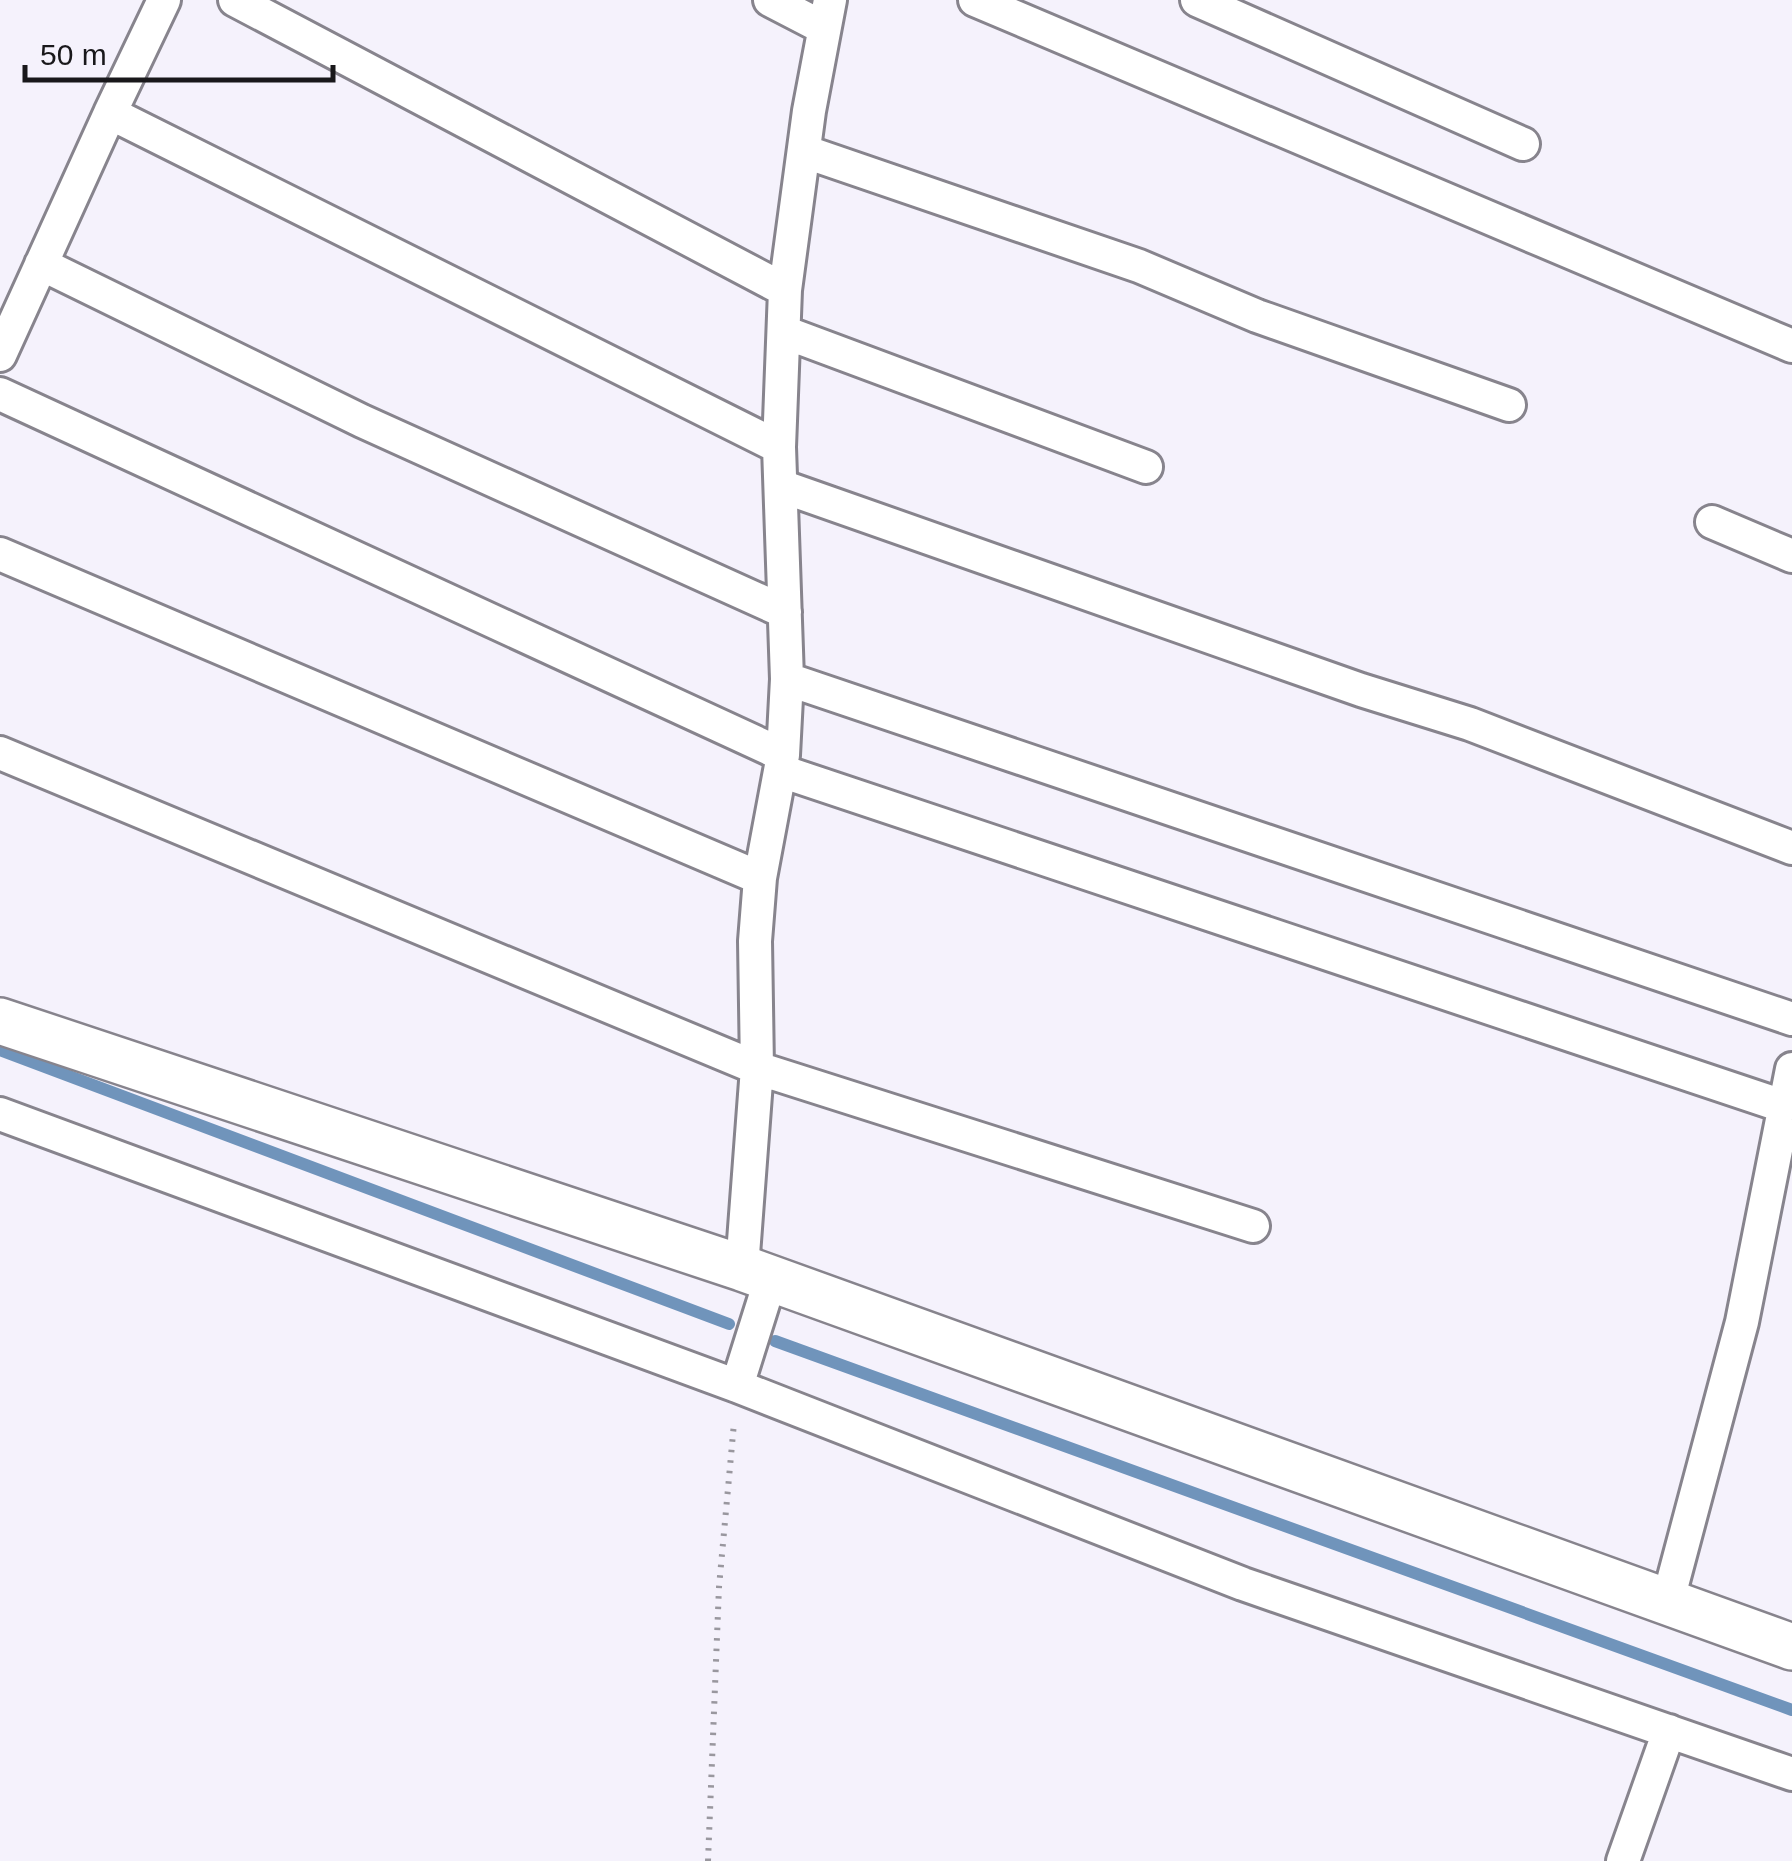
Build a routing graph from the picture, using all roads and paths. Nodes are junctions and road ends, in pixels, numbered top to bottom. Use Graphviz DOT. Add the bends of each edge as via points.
graph roads {
  1 [pos="164,0"];
  2 [pos="235,0"];
  3 [pos="770,0"];
  4 [pos="974,0"];
  5 [pos="1198,0"];
  6 [pos="827,14"];
  7 [pos="110,113"];
  8 [pos="1523,144"];
  9 [pos="806,152"];
  10 [pos="41,264"];
  11 [pos="785,290"];
  12 [pos="784,332"];
  13 [pos="1792,346"];
  14 [pos="0,356"];
  15 [pos="0,394"];
  16 [pos="1510,406"];
  17 [pos="779,447"];
  18 [pos="1146,467"];
  19 [pos="780,486"];
  20 [pos="1712,522"];
  21 [pos="0,554"];
  22 [pos="1792,556"];
  23 [pos="785,612"];
  24 [pos="788,679"];
  25 [pos="0,754"];
  26 [pos="782,763"];
  27 [pos="1792,848"];
  28 [pos="760,878"];
  29 [pos="1792,1019"];
  30 [pos="0,1020"];
  31 [pos="757,1068"];
  32 [pos="1792,1069"];
  33 [pos="1783,1106"];
  34 [pos="0,1114"];
  35 [pos="1253,1226"];
  36 [pos="756,1273"];
  37 [pos="737,1386"];
  38 [pos="1668,1600"];
  39 [pos="1792,1647"];
  40 [pos="1668,1731"];
  41 [pos="1792,1774"];
  42 [pos="708,1861"];
  43 [pos="1623,1861"];
  1 -- 7 [label="street"];
  2 -- 11 [label="street"];
  3 -- 6 [label="street"];
  4 -- 13 [label="street"];
  5 -- 8 [label="street"];
  6 -- 9 [label="street"];
  7 -- 10 [label="street"];
  7 -- 17 [label="street"];
  9 -- 11 [label="street"];
  9 -- 16 [label="street" via="1139,266 1257,316"];
  10 -- 14 [label="street"];
  10 -- 23 [label="street" via="362,421"];
  11 -- 12 [label="street"];
  12 -- 17 [label="street"];
  12 -- 18 [label="street"];
  15 -- 26 [label="street"];
  17 -- 19 [label="street"];
  19 -- 23 [label="street"];
  19 -- 27 [label="street" via="1470,724"];
  20 -- 22 [label="street"];
  21 -- 28 [label="street"];
  23 -- 24 [label="street"];
  24 -- 26 [label="street"];
  24 -- 29 [label="street"];
  25 -- 31 [label="street"];
  26 -- 28 [label="street"];
  26 -- 33 [label="street"];
  28 -- 31 [label="street"];
  30 -- 36 [label="street"];
  31 -- 35 [label="street"];
  31 -- 36 [label="street"];
  32 -- 33 [label="street"];
  33 -- 38 [label="street" via="1742,1322"];
  34 -- 37 [label="street"];
  36 -- 37 [label="street"];
  36 -- 38 [label="street"];
  37 -- 40 [label="street" via="1243,1584"];
  37 -- 42 [label="path" via="719,1587"];
  38 -- 39 [label="street"];
  40 -- 41 [label="street"];
  40 -- 43 [label="street"];
}
